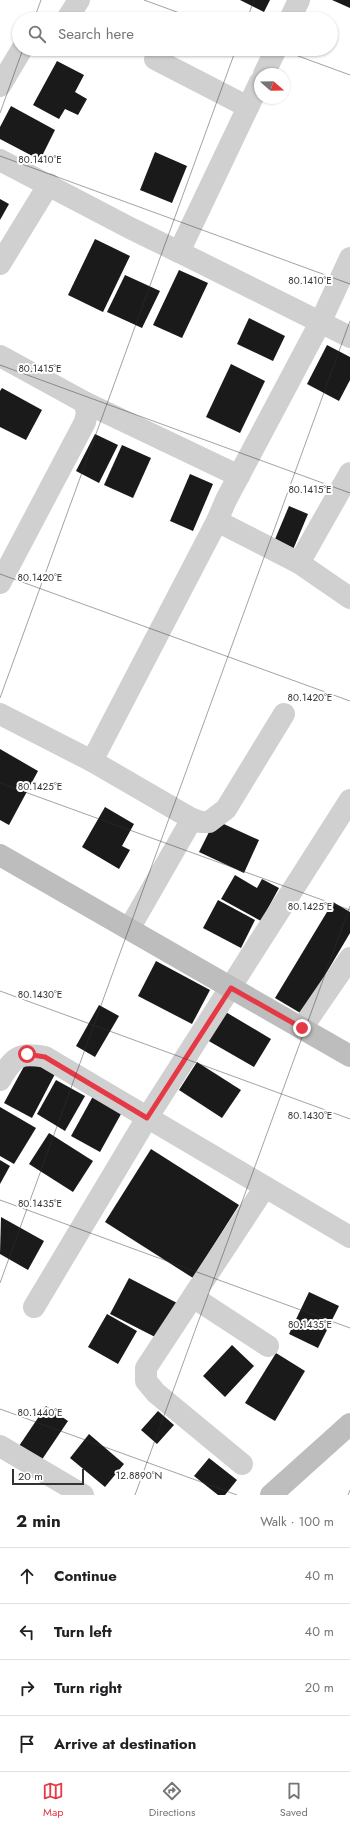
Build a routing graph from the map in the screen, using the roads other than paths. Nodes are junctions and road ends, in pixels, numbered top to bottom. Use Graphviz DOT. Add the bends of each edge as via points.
graph roads {
  1 [pos="79,0"];
  2 [pos="299,0"];
  3 [pos="71,12"];
  4 [pos="293,12"];
  5 [pos="18,56"];
  6 [pos="273,56"];
  7 [pos="155,59"];
  8 [pos="267,68"];
  9 [pos="0,86"];
  10 [pos="254,94"];
  11 [pos="248,107"];
  12 [pos="0,160"];
  13 [pos="49,184"];
  14 [pos="179,252"];
  15 [pos="350,258"];
  16 [pos="0,264"];
  17 [pos="321,321"];
  18 [pos="350,337"];
  19 [pos="0,356"];
  20 [pos="84,402"];
  21 [pos="350,473"];
  22 [pos="239,476"];
  23 [pos="217,521"];
  24 [pos="299,563"];
  25 [pos="0,583"];
  26 [pos="350,598"];
  27 [pos="0,714"];
  28 [pos="284,714"];
  29 [pos="92,761"];
  30 [pos="350,800"];
  31 [pos="192,819"];
  32 [pos="0,855"];
  33 [pos="129,929"];
  34 [pos="350,958"];
  35 [pos="231,988"];
  36 [pos="302,1028"];
  37 [pos="350,1056"];
  38 [pos="0,1080"];
  39 [pos="147,1118"];
  40 [pos="265,1187"];
  41 [pos="350,1237"];
  42 [pos="193,1297"];
  43 [pos="34,1307"];
  44 [pos="268,1346"];
  45 [pos="350,1424"];
  46 [pos="0,1446"];
  47 [pos="242,1464"];
  48 [pos="83,1495"];
  49 [pos="271,1495"];
  1 -- 3 [label="street"];
  2 -- 4 [label="street"];
  5 -- 9 [label="street"];
  6 -- 8 [label="street"];
  7 -- 11 [label="street"];
  10 -- 11 [label="street"];
  11 -- 14 [label="street"];
  12 -- 13 [label="street"];
  13 -- 14 [label="street"];
  13 -- 16 [label="street"];
  14 -- 17 [label="street"];
  15 -- 17 [label="street"];
  17 -- 18 [label="street"];
  17 -- 22 [label="street"];
  19 -- 20 [label="street"];
  20 -- 22 [label="street"];
  20 -- 25 [label="street" via="87,412 85,422"];
  21 -- 24 [label="street"];
  22 -- 23 [label="street"];
  23 -- 24 [label="street"];
  23 -- 29 [label="street"];
  24 -- 26 [label="street"];
  27 -- 29 [label="street"];
  28 -- 31 [label="street" via="226,809 209,822"];
  29 -- 31 [label="street"];
  30 -- 35 [label="street"];
  31 -- 33 [label="street"];
  32 -- 33 [label="street"];
  33 -- 35 [label="street"];
  34 -- 36 [label="street"];
  35 -- 36 [label="street"];
  35 -- 39 [label="street"];
  36 -- 37 [label="street"];
  38 -- 39 [label="street" via="11,1062 27,1054 45,1057"];
  39 -- 40 [label="street"];
  39 -- 43 [label="street"];
  40 -- 41 [label="street"];
  40 -- 42 [label="street"];
  42 -- 44 [label="street"];
  42 -- 47 [label="street" via="146,1368 146,1381 156,1393"];
  45 -- 49 [label="street"];
  46 -- 48 [label="street"];
}
